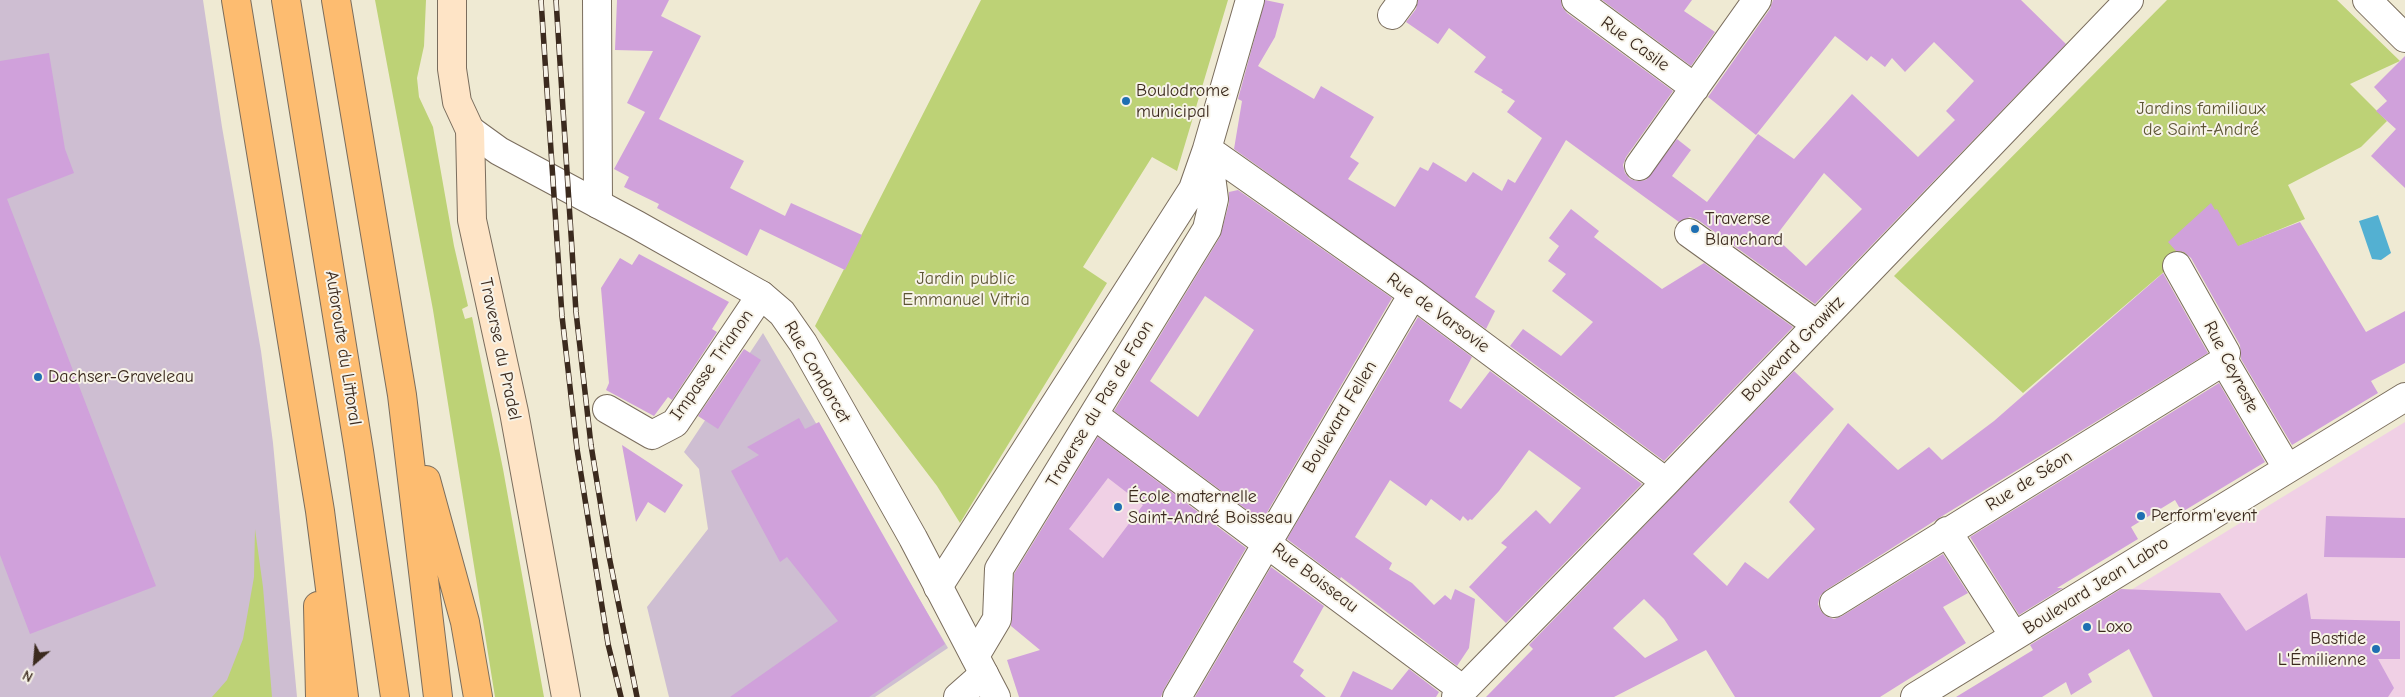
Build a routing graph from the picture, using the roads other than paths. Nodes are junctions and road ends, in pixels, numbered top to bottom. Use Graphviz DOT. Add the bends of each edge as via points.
graph roads {
  1 [pos="236,0"];
  2 [pos="286,0"];
  3 [pos="336,0"];
  4 [pos="452,0"];
  5 [pos="597,0"];
  6 [pos="1250,0"];
  7 [pos="1576,0"];
  8 [pos="1758,0"];
  9 [pos="2129,0"];
  10 [pos="2366,0"];
  11 [pos="2405,38"];
  12 [pos="1695,88"];
  13 [pos="470,130"];
  14 [pos="1207,149"];
  15 [pos="1639,166"];
  16 [pos="598,204"];
  17 [pos="1689,232"];
  18 [pos="2177,266"];
  19 [pos="1413,294"];
  20 [pos="761,295"];
  21 [pos="1817,325"];
  22 [pos="2224,361"];
  23 [pos="402,395"];
  24 [pos="2405,397"];
  25 [pos="607,409"];
  26 [pos="1094,415"];
  27 [pos="2287,468"];
  28 [pos="1666,482"];
  29 [pos="320,512"];
  30 [pos="1947,531"];
  31 [pos="1267,542"];
  32 [pos="938,588"];
  33 [pos="1834,603"];
  34 [pos="2014,636"];
  35 [pos="985,676"];
  36 [pos="1459,693"];
  37 [pos="320,697"];
  38 [pos="344,697"];
  39 [pos="395,697"];
  40 [pos="438,697"];
  41 [pos="478,697"];
  42 [pos="566,697"];
  43 [pos="958,697"];
  44 [pos="1177,697"];
  45 [pos="1916,697"];
  1 -- 29 [label="highway"];
  2 -- 39 [label="highway, Autoroute du Littoral"];
  3 -- 23 [label="highway"];
  4 -- 13 [label="main road, Traverse du Pradel" via="452,69 457,102"];
  5 -- 16 [label="street"];
  6 -- 14 [label="street, Traverse du Pas de Faon"];
  7 -- 12 [label="street, Rue Casile"];
  8 -- 12 [label="street"];
  9 -- 21 [label="street, Boulevard Grawitz"];
  10 -- 11 [label="street"];
  12 -- 15 [label="street"];
  13 -- 16 [label="street, Rue Condorcet" via="499,151"];
  13 -- 42 [label="main road, Traverse du Pradel" via="472,220 514,412"];
  14 -- 19 [label="street, Rue de Varsovie"];
  14 -- 26 [label="street, Traverse du Pas de Faon" via="1214,200 1207,229"];
  14 -- 32 [label="street, Traverse du Pas de Faon" via="1192,189"];
  16 -- 20 [label="street, Rue Condorcet"];
  17 -- 21 [label="street"];
  18 -- 22 [label="street, Rue Ceyreste" via="2226,353"];
  19 -- 28 [label="street, Rue de Varsovie"];
  19 -- 31 [label="street, Boulevard Fellen"];
  20 -- 25 [label="street, Impasse Trianon" via="675,423 652,435"];
  20 -- 32 [label="street, Rue Condorcet" via="782,313 803,343"];
  21 -- 28 [label="street, Boulevard Grawitz"];
  22 -- 27 [label="street, Rue Ceyreste"];
  22 -- 30 [label="street, Rue de Séon"];
  23 -- 40 [label="highway"];
  23 -- 41 [label="highway" via="465,622"];
  24 -- 27 [label="street, Boulevard Jean Labro"];
  26 -- 31 [label="street, Rue Boisseau"];
  26 -- 35 [label="street, Traverse du Pas de Faon" via="1000,569 997,620"];
  27 -- 34 [label="street, Boulevard Jean Labro"];
  28 -- 36 [label="street, Boulevard Grawitz"];
  29 -- 37 [label="highway"];
  29 -- 38 [label="highway"];
  30 -- 33 [label="street, Rue de Séon"];
  30 -- 34 [label="street"];
  31 -- 36 [label="street, Rue Boisseau"];
  31 -- 44 [label="street, Boulevard Fellen"];
  32 -- 35 [label="street, Rue Condorcet"];
  34 -- 45 [label="street, Boulevard Jean Labro"];
  35 -- 43 [label="street, Traverse du Pas de Faon"];
}
